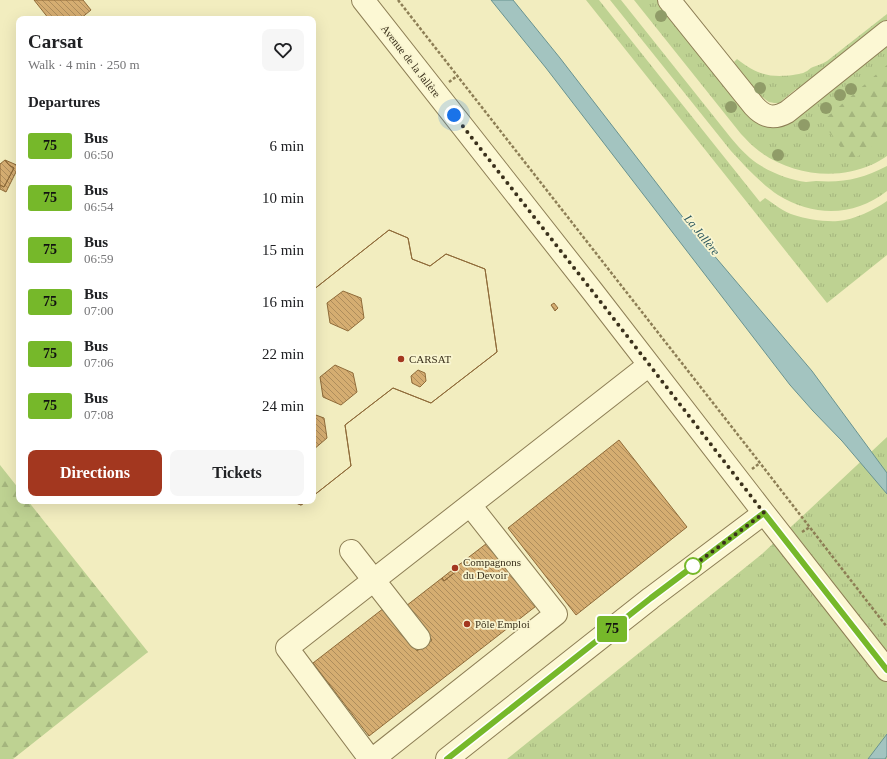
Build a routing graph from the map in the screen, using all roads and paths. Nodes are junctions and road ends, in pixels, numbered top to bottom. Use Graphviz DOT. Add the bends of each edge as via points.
graph roads {
  1 [pos="363,0"];
  2 [pos="398,0"];
  3 [pos="669,0"];
  4 [pos="887,32"];
  5 [pos="650,365"];
  6 [pos="470,505"];
  7 [pos="764,513"];
  8 [pos="351,551"];
  9 [pos="374,580"];
  10 [pos="887,627"];
  11 [pos="419,638"];
  12 [pos="887,670"];
  13 [pos="371,759"];
  14 [pos="447,759"];
  1 -- 5 [label="street, Avenue de la Jallère"];
  2 -- 10 [label="path"];
  3 -- 4 [label="street" via="758,111 769,116 778,116 786,112"];
  5 -- 6 [label="street"];
  5 -- 7 [label="street, Avenue de la Jallère"];
  6 -- 9 [label="street"];
  6 -- 13 [label="street" via="556,614"];
  7 -- 12 [label="street, Avenue de la Jallère"];
  7 -- 14 [label="street" via="651,598"];
  8 -- 9 [label="street"];
  9 -- 11 [label="street"];
  9 -- 13 [label="street" via="287,648"];
}
